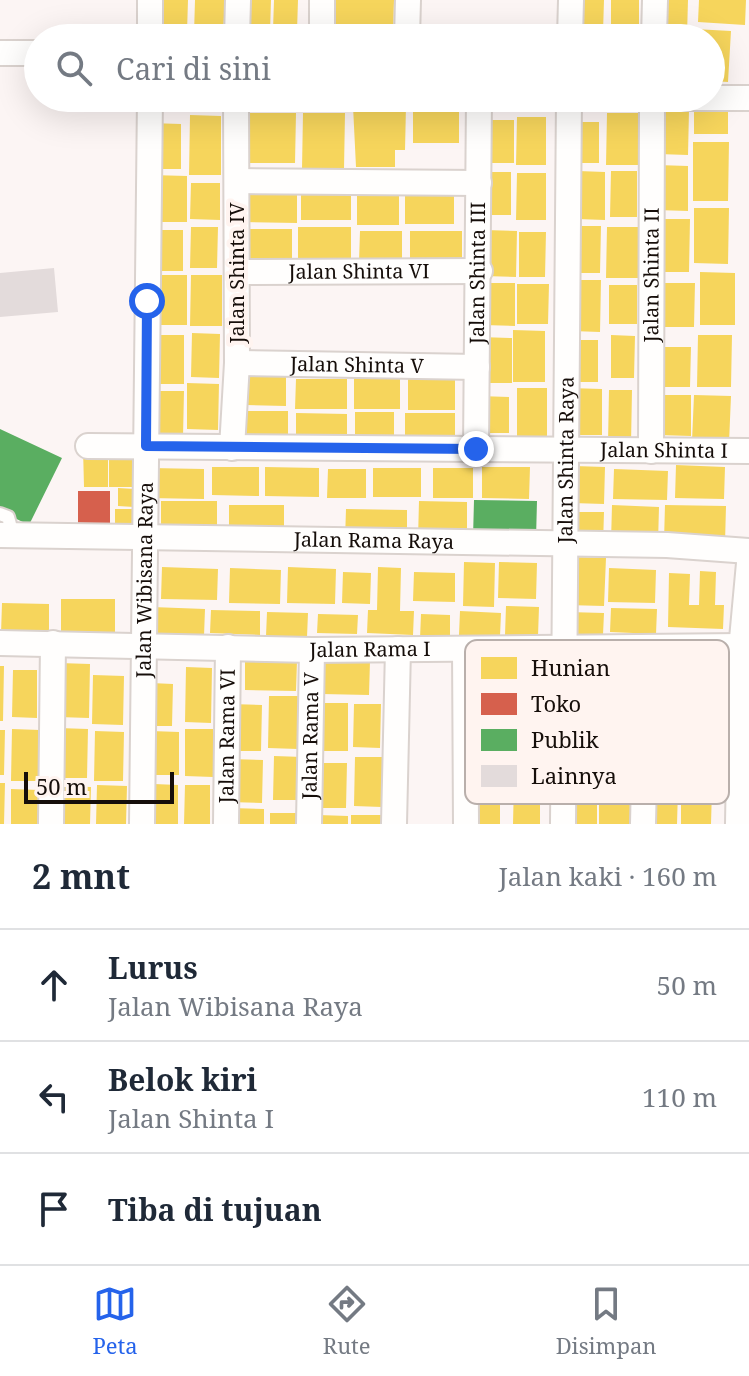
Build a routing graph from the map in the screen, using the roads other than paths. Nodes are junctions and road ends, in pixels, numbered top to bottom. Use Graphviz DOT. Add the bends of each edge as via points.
graph roads {
  1 [pos="150,0"];
  2 [pos="238,0"];
  3 [pos="322,0"];
  4 [pos="408,0"];
  5 [pos="571,0"];
  6 [pos="655,0"];
  7 [pos="150,24"];
  8 [pos="237,24"];
  9 [pos="322,24"];
  10 [pos="407,24"];
  11 [pos="570,24"];
  12 [pos="654,24"];
  13 [pos="0,53"];
  14 [pos="24,53"];
  15 [pos="725,98"];
  16 [pos="749,98"];
  17 [pos="150,112"];
  18 [pos="236,112"];
  19 [pos="479,112"];
  20 [pos="569,112"];
  21 [pos="652,112"];
  22 [pos="238,181"];
  23 [pos="479,183"];
  24 [pos="480,271"];
  25 [pos="237,272"];
  26 [pos="237,363"];
  27 [pos="477,367"];
  28 [pos="88,446"];
  29 [pos="146,446"];
  30 [pos="232,448"];
  31 [pos="476,449"];
  32 [pos="564,449"];
  33 [pos="651,451"];
  34 [pos="749,451"];
  35 [pos="0,514"];
  36 [pos="7,535"];
  37 [pos="145,538"];
  38 [pos="563,545"];
  39 [pos="749,551"];
  40 [pos="749,563"];
  41 [pos="563,640"];
  42 [pos="0,643"];
  43 [pos="53,643"];
  44 [pos="144,646"];
  45 [pos="729,646"];
  46 [pos="741,646"];
  47 [pos="228,647"];
  48 [pos="398,649"];
  49 [pos="465,649"];
  50 [pos="312,650"];
  51 [pos="466,804"];
  52 [pos="643,804"];
  53 [pos="51,824"];
  54 [pos="142,824"];
  55 [pos="226,824"];
  56 [pos="309,824"];
  57 [pos="394,824"];
  58 [pos="466,824"];
  59 [pos="643,824"];
  60 [pos="738,824"];
  1 -- 7 [label="street"];
  2 -- 8 [label="street"];
  3 -- 9 [label="street"];
  4 -- 10 [label="street"];
  5 -- 11 [label="street"];
  6 -- 12 [label="street"];
  13 -- 14 [label="street"];
  15 -- 16 [label="street"];
  17 -- 29 [label="street, Jalan Wibisana Raya"];
  18 -- 22 [label="street, Jalan Shinta IV"];
  19 -- 23 [label="street, Jalan Shinta III"];
  20 -- 32 [label="street, Jalan Shinta Raya"];
  21 -- 33 [label="street, Jalan Shinta II"];
  22 -- 23 [label="street"];
  22 -- 25 [label="street, Jalan Shinta IV"];
  23 -- 24 [label="street, Jalan Shinta III"];
  24 -- 25 [label="street, Jalan Shinta VI"];
  24 -- 27 [label="street, Jalan Shinta III"];
  25 -- 26 [label="street, Jalan Shinta IV"];
  26 -- 27 [label="street, Jalan Shinta V"];
  26 -- 30 [label="street, Jalan Shinta IV"];
  27 -- 31 [label="street, Jalan Shinta III"];
  28 -- 29 [label="street, Jalan Shinta I"];
  29 -- 30 [label="street, Jalan Shinta I"];
  29 -- 37 [label="street, Jalan Wibisana Raya"];
  30 -- 31 [label="street, Jalan Shinta I"];
  31 -- 32 [label="street, Jalan Shinta I"];
  32 -- 33 [label="street, Jalan Shinta I"];
  32 -- 38 [label="street, Jalan Shinta Raya"];
  33 -- 34 [label="street, Jalan Shinta I"];
  35 -- 36 [label="lane" via="8,517"];
  36 -- 37 [label="street, Jalan Rama Raya"];
  37 -- 38 [label="street, Jalan Rama Raya"];
  37 -- 44 [label="street, Jalan Wibisana Raya"];
  38 -- 39 [label="street, Jalan Rama Raya"];
  38 -- 41 [label="street, Jalan Shinta Raya"];
  40 -- 46 [label="street"];
  42 -- 43 [label="street, Jalan Rama I"];
  43 -- 44 [label="street, Jalan Rama I"];
  43 -- 53 [label="street"];
  44 -- 47 [label="street, Jalan Rama I"];
  44 -- 54 [label="street, Jalan Wibisana Raya"];
  45 -- 46 [label="street, Jalan Rama I"];
  46 -- 60 [label="street"];
  47 -- 50 [label="street, Jalan Rama I"];
  47 -- 55 [label="street, Jalan Rama VI"];
  48 -- 49 [label="street, Jalan Rama I"];
  48 -- 50 [label="street, Jalan Rama I"];
  48 -- 57 [label="street"];
  50 -- 56 [label="street, Jalan Rama V"];
  51 -- 58 [label="street"];
  52 -- 59 [label="street"];
}
